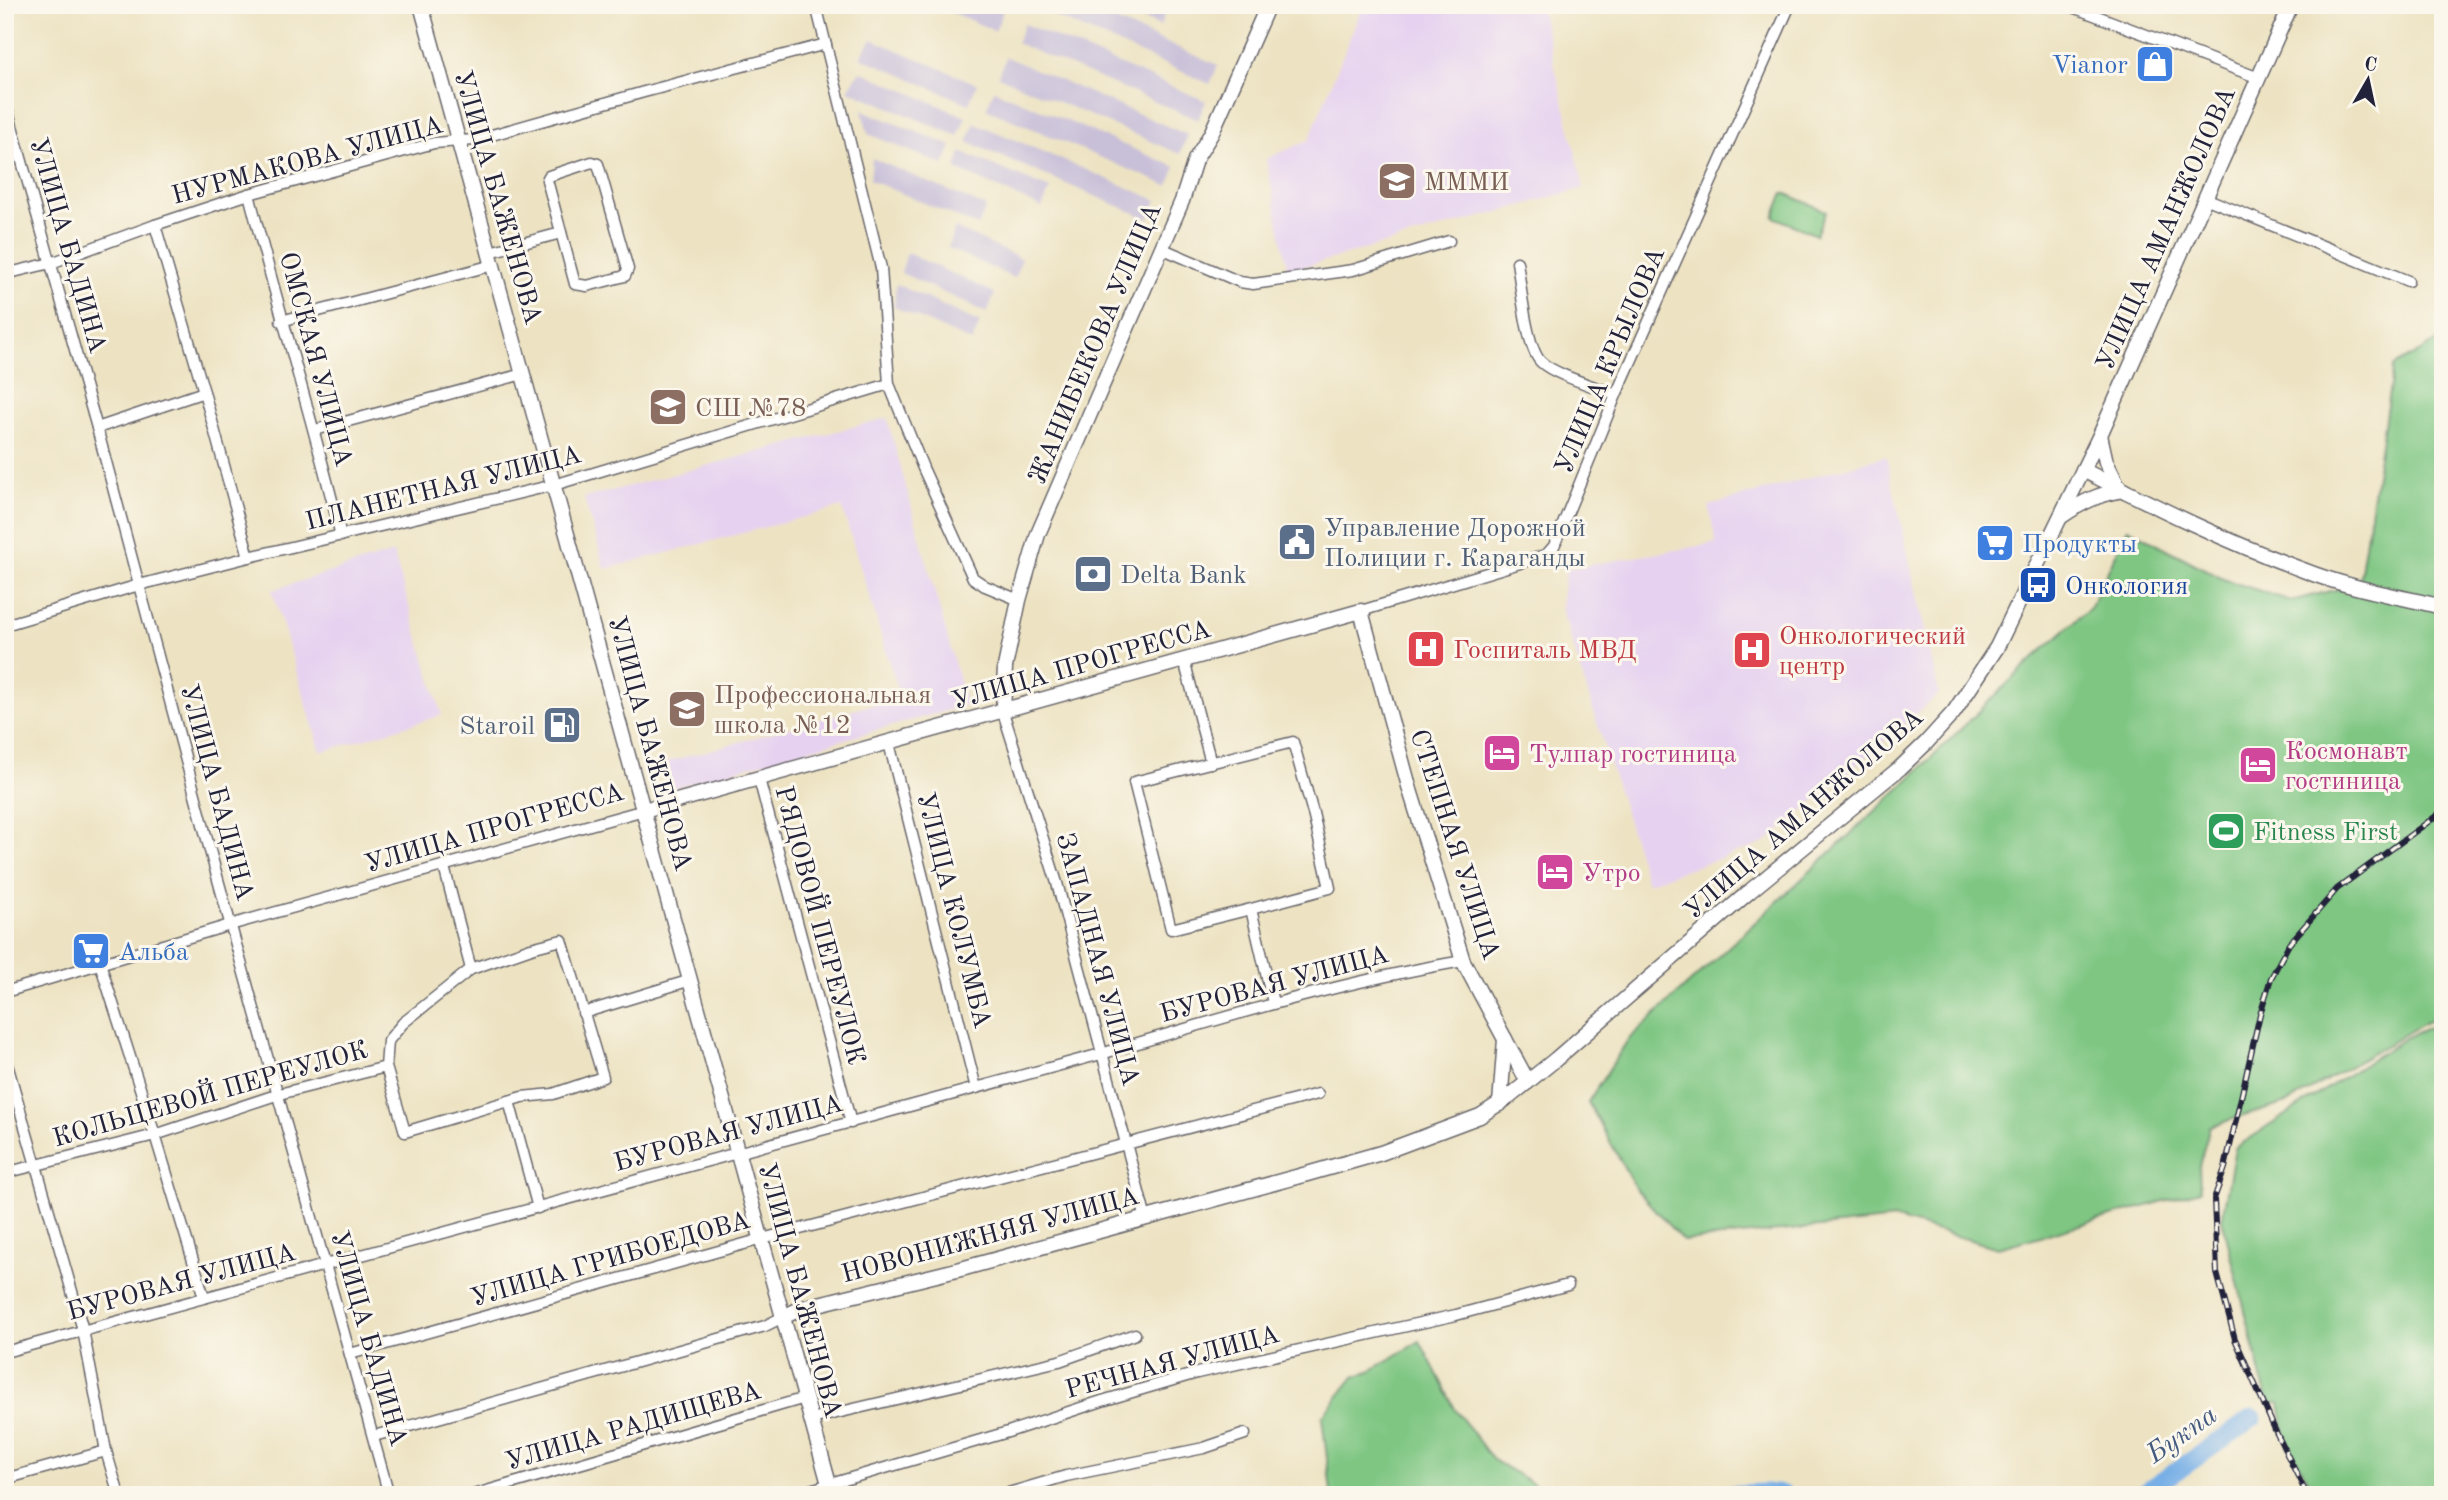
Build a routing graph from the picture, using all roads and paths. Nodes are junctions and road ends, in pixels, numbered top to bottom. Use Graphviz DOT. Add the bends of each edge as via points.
graph roads {
  1 [pos="421,5"];
  2 [pos="816,5"];
  3 [pos="1268,5"];
  4 [pos="1790,5"];
  5 [pos="2068,5"];
  6 [pos="2291,5"];
  7 [pos="826,44"];
  8 [pos="2259,78"];
  9 [pos="5,101"];
  10 [pos="457,141"];
  11 [pos="249,194"];
  12 [pos="2205,198"];
  13 [pos="155,225"];
  14 [pos="561,233"];
  15 [pos="1449,241"];
  16 [pos="1161,248"];
  17 [pos="491,259"];
  18 [pos="1517,262"];
  19 [pos="51,263"];
  20 [pos="5,274"];
  21 [pos="2408,281"];
  22 [pos="281,321"];
  23 [pos="523,374"];
  24 [pos="889,384"];
  25 [pos="204,392"];
  26 [pos="1616,395"];
  27 [pos="97,428"];
  28 [pos="315,430"];
  29 [pos="2101,435"];
  30 [pos="2083,470"];
  31 [pos="554,485"];
  32 [pos="2121,489"];
  33 [pos="2061,517"];
  34 [pos="341,536"];
  35 [pos="249,557"];
  36 [pos="139,585"];
  37 [pos="1019,600"];
  38 [pos="2443,607"];
  39 [pos="1361,611"];
  40 [pos="5,625"];
  41 [pos="1184,660"];
  42 [pos="1003,712"];
  43 [pos="889,743"];
  44 [pos="1211,763"];
  45 [pos="759,779"];
  46 [pos="644,810"];
  47 [pos="444,867"];
  48 [pos="1251,909"];
  49 [pos="230,925"];
  50 [pos="1463,961"];
  51 [pos="100,963"];
  52 [pos="471,969"];
  53 [pos="691,980"];
  54 [pos="5,992"];
  55 [pos="1273,1003"];
  56 [pos="583,1013"];
  57 [pos="1506,1038"];
  58 [pos="1101,1054"];
  59 [pos="5,1057"];
  60 [pos="386,1067"];
  61 [pos="1528,1082"];
  62 [pos="976,1088"];
  63 [pos="279,1094"];
  64 [pos="1318,1094"];
  65 [pos="509,1101"];
  66 [pos="1500,1104"];
  67 [pos="851,1123"];
  68 [pos="155,1135"];
  69 [pos="1127,1145"];
  70 [pos="738,1151"];
  71 [pos="36,1165"];
  72 [pos="5,1174"];
  73 [pos="538,1208"];
  74 [pos="1146,1219"];
  75 [pos="762,1239"];
  76 [pos="326,1267"];
  77 [pos="1568,1285"];
  78 [pos="204,1297"];
  79 [pos="783,1317"];
  80 [pos="83,1330"];
  81 [pos="1135,1334"];
  82 [pos="5,1352"];
  83 [pos="349,1354"];
  84 [pos="805,1398"];
  85 [pos="811,1419"];
  86 [pos="1245,1434"];
  87 [pos="374,1436"];
  88 [pos="106,1451"];
  89 [pos="5,1479"];
  90 [pos="831,1489"];
  91 [pos="119,1495"];
  92 [pos="389,1495"];
  93 [pos="472,1495"];
  94 [pos="793,1495"];
  95 [pos="1002,1495"];
  1 -- 10 [label="main road, УЛИЦА БАЖЕНОВА"];
  2 -- 7 [label="street"];
  3 -- 16 [label="main road, ЖАНИБЕКОВА УЛИЦА" via="1195,160"];
  4 -- 26 [label="street, УЛИЦА КРЫЛОВА"];
  5 -- 8 [label="street"];
  6 -- 8 [label="main road, УЛИЦА АМАНЖОЛОВА"];
  7 -- 10 [label="street, НУРМАКОВА УЛИЦА"];
  7 -- 24 [label="street" via="881,268"];
  8 -- 12 [label="main road, УЛИЦА АМАНЖОЛОВА"];
  9 -- 19 [label="street, УЛИЦА БАДИНА"];
  10 -- 11 [label="street, НУРМАКОВА УЛИЦА"];
  10 -- 17 [label="main road, УЛИЦА БАЖЕНОВА"];
  11 -- 13 [label="street, НУРМАКОВА УЛИЦА"];
  11 -- 22 [label="street, ОМСКАЯ УЛИЦА"];
  12 -- 21 [label="street"];
  12 -- 29 [label="main road, УЛИЦА АМАНЖОЛОВА"];
  13 -- 19 [label="street, НУРМАКОВА УЛИЦА"];
  13 -- 25 [label="street"];
  14 -- 14 [label="street" via="578,286 627,273 598,164 548,178"];
  14 -- 17 [label="street"];
  15 -- 16 [label="street" via="1353,270 1252,284"];
  16 -- 37 [label="main road, ЖАНИБЕКОВА УЛИЦА" via="1038,534"];
  17 -- 22 [label="street"];
  17 -- 23 [label="main road, УЛИЦА БАЖЕНОВА"];
  18 -- 26 [label="street" via="1531,345 1538,358"];
  19 -- 20 [label="street, НУРМАКОВА УЛИЦА"];
  19 -- 27 [label="street, УЛИЦА БАДИНА"];
  22 -- 28 [label="street, ОМСКАЯ УЛИЦА"];
  23 -- 28 [label="street"];
  23 -- 31 [label="main road, УЛИЦА БАЖЕНОВА"];
  24 -- 31 [label="street, ПЛАНЕТНАЯ УЛИЦА"];
  24 -- 37 [label="street" via="973,578"];
  25 -- 27 [label="street"];
  25 -- 35 [label="street"];
  26 -- 39 [label="street, УЛИЦА КРЫЛОВА" via="1547,554"];
  27 -- 36 [label="street, УЛИЦА БАДИНА"];
  28 -- 34 [label="street, ОМСКАЯ УЛИЦА"];
  29 -- 30 [label="main road, УЛИЦА АМАНЖОЛОВА"];
  29 -- 32 [label="main road" via="2106,462"];
  30 -- 32 [label="main road"];
  30 -- 33 [label="main road, УЛИЦА АМАНЖОЛОВА"];
  31 -- 34 [label="street, ПЛАНЕТНАЯ УЛИЦА"];
  31 -- 46 [label="main road, УЛИЦА БАЖЕНОВА"];
  32 -- 33 [label="main road" via="2102,494"];
  32 -- 38 [label="main road" via="2304,571"];
  33 -- 61 [label="main road, УЛИЦА АМАНЖОЛОВА" via="1997,646 1942,727 1900,768"];
  34 -- 35 [label="street, ПЛАНЕТНАЯ УЛИЦА"];
  35 -- 36 [label="street, ПЛАНЕТНАЯ УЛИЦА"];
  36 -- 40 [label="street, ПЛАНЕТНАЯ УЛИЦА"];
  36 -- 49 [label="street, УЛИЦА БАДИНА"];
  37 -- 42 [label="main road, ЖАНИБЕКОВА УЛИЦА" via="1005,667"];
  39 -- 41 [label="main road, УЛИЦА ПРОГРЕССА"];
  39 -- 50 [label="main road, СТЕПНАЯ УЛИЦА"];
  41 -- 42 [label="main road, УЛИЦА ПРОГРЕССА"];
  41 -- 44 [label="street"];
  42 -- 43 [label="main road, УЛИЦА ПРОГРЕССА"];
  42 -- 58 [label="street, ЗАПАДНАЯ УЛИЦА" via="1058,883"];
  43 -- 45 [label="main road, УЛИЦА ПРОГРЕССА"];
  43 -- 62 [label="street, УЛИЦА КОЛУМБА"];
  44 -- 48 [label="street" via="1134,782 1171,929"];
  44 -- 48 [label="street" via="1293,742 1313,813 1330,888"];
  45 -- 46 [label="main road, УЛИЦА ПРОГРЕССА"];
  45 -- 67 [label="street, РЯДОВОЙ ПЕРЕУЛОК"];
  46 -- 47 [label="street, УЛИЦА ПРОГРЕССА"];
  46 -- 53 [label="main road, УЛИЦА БАЖЕНОВА"];
  47 -- 49 [label="street, УЛИЦА ПРОГРЕССА"];
  47 -- 52 [label="street"];
  48 -- 55 [label="street"];
  49 -- 51 [label="street, УЛИЦА ПРОГРЕССА"];
  49 -- 63 [label="street, УЛИЦА БАДИНА"];
  50 -- 55 [label="street, БУРОВАЯ УЛИЦА"];
  50 -- 57 [label="main road, СТЕПНАЯ УЛИЦА"];
  51 -- 54 [label="street, УЛИЦА ПРОГРЕССА"];
  51 -- 68 [label="street"];
  52 -- 56 [label="street, КОЛЬЦЕВОЙ ПЕРЕУЛОК" via="562,940"];
  52 -- 60 [label="street, КОЛЬЦЕВОЙ ПЕРЕУЛОК" via="403,1023 388,1041"];
  53 -- 56 [label="street"];
  53 -- 70 [label="main road, УЛИЦА БАЖЕНОВА"];
  55 -- 58 [label="street, БУРОВАЯ УЛИЦА"];
  56 -- 65 [label="street, КОЛЬЦЕВОЙ ПЕРЕУЛОК" via="603,1076 553,1094"];
  57 -- 61 [label="main road, СТЕПНАЯ УЛИЦА"];
  57 -- 66 [label="main road"];
  58 -- 62 [label="street, БУРОВАЯ УЛИЦА"];
  58 -- 69 [label="street, ЗАПАДНАЯ УЛИЦА"];
  59 -- 71 [label="street"];
  60 -- 63 [label="street, КОЛЬЦЕВОЙ ПЕРЕУЛОК"];
  60 -- 65 [label="street, КОЛЬЦЕВОЙ ПЕРЕУЛОК" via="405,1132"];
  61 -- 66 [label="main road, НОВОНИЖНЯЯ УЛИЦА"];
  62 -- 67 [label="street, БУРОВАЯ УЛИЦА"];
  63 -- 68 [label="street, КОЛЬЦЕВОЙ ПЕРЕУЛОК"];
  63 -- 76 [label="street, УЛИЦА БАДИНА"];
  64 -- 69 [label="street, УЛИЦА ГРИБОЕДОВА"];
  65 -- 73 [label="street"];
  66 -- 74 [label="main road, НОВОНИЖНЯЯ УЛИЦА" via="1381,1153"];
  67 -- 70 [label="street, БУРОВАЯ УЛИЦА"];
  68 -- 71 [label="street, КОЛЬЦЕВОЙ ПЕРЕУЛОК"];
  68 -- 78 [label="street"];
  69 -- 74 [label="street, ЗАПАДНАЯ УЛИЦА"];
  69 -- 75 [label="street, УЛИЦА ГРИБОЕДОВА"];
  70 -- 73 [label="street, БУРОВАЯ УЛИЦА"];
  70 -- 75 [label="main road, УЛИЦА БАЖЕНОВА"];
  71 -- 72 [label="street, КОЛЬЦЕВОЙ ПЕРЕУЛОК"];
  71 -- 80 [label="street"];
  73 -- 76 [label="street, БУРОВАЯ УЛИЦА"];
  74 -- 79 [label="main road, НОВОНИЖНЯЯ УЛИЦА" via="802,1308"];
  75 -- 79 [label="main road, УЛИЦА БАЖЕНОВА"];
  75 -- 83 [label="street, УЛИЦА ГРИБОЕДОВА"];
  76 -- 78 [label="street, БУРОВАЯ УЛИЦА"];
  76 -- 83 [label="street, УЛИЦА БАДИНА"];
  77 -- 90 [label="street, РЕЧНАЯ УЛИЦА" via="1197,1373"];
  78 -- 80 [label="street, БУРОВАЯ УЛИЦА"];
  79 -- 84 [label="main road, УЛИЦА БАЖЕНОВА"];
  79 -- 87 [label="street, НОВОНИЖНЯЯ УЛИЦА" via="765,1326"];
  80 -- 82 [label="street, БУРОВАЯ УЛИЦА"];
  80 -- 88 [label="street"];
  81 -- 85 [label="street" via="1059,1361"];
  83 -- 87 [label="street, УЛИЦА БАДИНА"];
  84 -- 85 [label="main road, УЛИЦА БАЖЕНОВА"];
  84 -- 93 [label="street, УЛИЦА РАДИЩЕВА"];
  85 -- 90 [label="main road, УЛИЦА БАЖЕНОВА"];
  86 -- 95 [label="street" via="1205,1448 1066,1476"];
  87 -- 92 [label="street, УЛИЦА БАДИНА"];
  88 -- 89 [label="street"];
  88 -- 91 [label="street"];
  90 -- 94 [label="street, РЕЧНАЯ УЛИЦА"];
}
